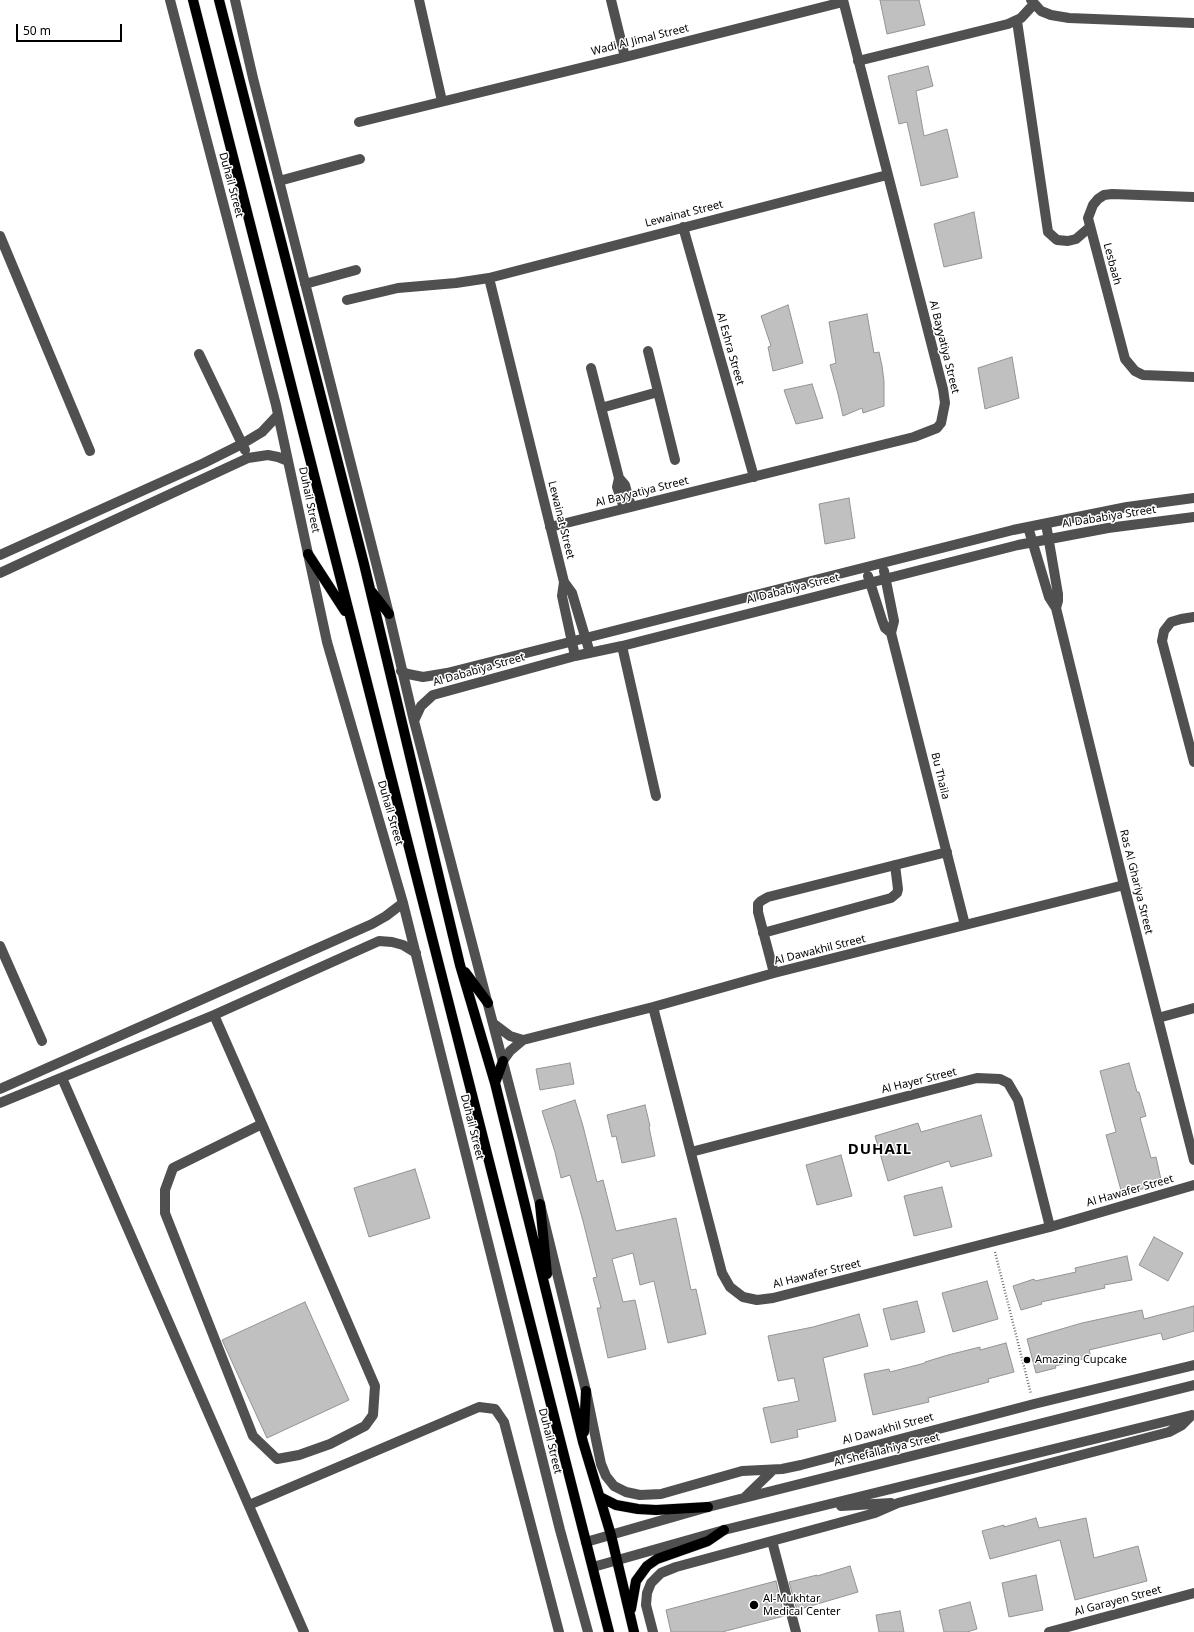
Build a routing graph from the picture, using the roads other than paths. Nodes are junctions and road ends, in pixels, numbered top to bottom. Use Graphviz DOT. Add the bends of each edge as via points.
graph roads {
  1 [pos="170,0"];
  2 [pos="193,0"];
  3 [pos="219,0"];
  4 [pos="235,0"];
  5 [pos="419,0"];
  6 [pos="611,0"];
  7 [pos="843,1"];
  8 [pos="1033,2"];
  9 [pos="1017,21"];
  10 [pos="1194,23"];
  11 [pos="625,57"];
  12 [pos="858,61"];
  13 [pos="442,101"];
  14 [pos="359,122"];
  15 [pos="360,159"];
  16 [pos="887,175"];
  17 [pos="279,181"];
  18 [pos="1194,197"];
  19 [pos="683,227"];
  20 [pos="1090,227"];
  21 [pos="0,236"];
  22 [pos="356,270"];
  23 [pos="488,278"];
  24 [pos="305,284"];
  25 [pos="347,300"];
  26 [pos="648,351"];
  27 [pos="199,354"];
  28 [pos="591,368"];
  29 [pos="1194,377"];
  30 [pos="658,392"];
  31 [pos="601,408"];
  32 [pos="277,416"];
  33 [pos="242,444"];
  34 [pos="90,451"];
  35 [pos="218,457"];
  36 [pos="248,458"];
  37 [pos="676,460"];
  38 [pos="288,461"];
  39 [pos="223,470"];
  40 [pos="754,477"];
  41 [pos="1194,498"];
  42 [pos="627,507"];
  43 [pos="1194,516"];
  44 [pos="1046,524"];
  45 [pos="550,527"];
  46 [pos="1028,527"];
  47 [pos="1048,539"];
  48 [pos="1032,542"];
  49 [pos="308,554"];
  50 [pos="0,555"];
  51 [pos="883,563"];
  52 [pos="865,568"];
  53 [pos="0,573"];
  54 [pos="886,578"];
  55 [pos="564,582"];
  56 [pos="869,582"];
  57 [pos="369,588"];
  58 [pos="1056,608"];
  59 [pos="389,614"];
  60 [pos="1194,617"];
  61 [pos="350,619"];
  62 [pos="891,634"];
  63 [pos="586,638"];
  64 [pos="572,641"];
  65 [pos="622,646"];
  66 [pos="590,653"];
  67 [pos="575,656"];
  68 [pos="401,671"];
  69 [pos="414,721"];
  70 [pos="1194,762"];
  71 [pos="656,796"];
  72 [pos="947,852"];
  73 [pos="895,865"];
  74 [pos="1124,885"];
  75 [pos="403,903"];
  76 [pos="372,924"];
  77 [pos="965,925"];
  78 [pos="763,933"];
  79 [pos="378,941"];
  80 [pos="0,946"];
  81 [pos="416,953"];
  82 [pos="460,965"];
  83 [pos="774,974"];
  84 [pos="488,1003"];
  85 [pos="653,1007"];
  86 [pos="1194,1008"];
  87 [pos="214,1015"];
  88 [pos="1158,1018"];
  89 [pos="494,1024"];
  90 [pos="523,1040"];
  91 [pos="42,1041"];
  92 [pos="503,1061"];
  93 [pos="62,1078"];
  94 [pos="495,1083"];
  95 [pos="0,1089"];
  96 [pos="0,1103"];
  97 [pos="262,1124"];
  98 [pos="690,1152"];
  99 [pos="1194,1160"];
  100 [pos="1194,1186"];
  101 [pos="540,1204"];
  102 [pos="1050,1227"];
  103 [pos="551,1310"];
  104 [pos="1194,1365"];
  105 [pos="1194,1384"];
  106 [pos="586,1391"];
  107 [pos="1193,1415"];
  108 [pos="583,1442"];
  109 [pos="773,1470"];
  110 [pos="600,1497"];
  111 [pos="744,1499"];
  112 [pos="898,1503"];
  113 [pos="249,1505"];
  114 [pos="708,1507"];
  115 [pos="817,1507"];
  116 [pos="724,1530"];
  117 [pos="611,1535"];
  118 [pos="772,1541"];
  119 [pos="586,1542"];
  120 [pos="617,1560"];
  121 [pos="593,1567"];
  122 [pos="1194,1593"];
  123 [pos="630,1617"];
  124 [pos="304,1632"];
  125 [pos="559,1632"];
  126 [pos="588,1632"];
  127 [pos="610,1632"];
  128 [pos="634,1632"];
  129 [pos="653,1632"];
  130 [pos="796,1632"];
  131 [pos="1048,1632"];
  1 -- 32 [label="street, Duhail Street"];
  2 -- 61 [label="main road, Duhail Street"];
  3 -- 57 [label="main road"];
  4 -- 17 [label="street"];
  5 -- 13 [label="street"];
  6 -- 11 [label="street"];
  7 -- 11 [label="street, Wadi Al Jimal Street"];
  7 -- 12 [label="street, Al Bayyatiya Street"];
  8 -- 9 [label="street"];
  8 -- 10 [label="street" via="1041,11 1051,16"];
  9 -- 12 [label="street"];
  9 -- 20 [label="street" via="1048,232 1057,240 1068,241 1076,239"];
  11 -- 13 [label="street, Wadi Al Jimal Street"];
  12 -- 16 [label="street, Al Bayyatiya Street"];
  13 -- 14 [label="street, Wadi Al Jimal Street"];
  15 -- 17 [label="street"];
  16 -- 19 [label="street, Lewainat Street"];
  16 -- 40 [label="street, Al Bayyatiya Street" via="943,389 945,403 941,423 937,428 914,437"];
  17 -- 24 [label="street"];
  18 -- 20 [label="street, Lesbaah" via="1112,194 1104,196 1098,199 1089,212"];
  19 -- 23 [label="street, Lewainat Street"];
  19 -- 40 [label="street, Al Eshra Street"];
  20 -- 29 [label="street, Lesbaah" via="1124,359 1143,375"];
  21 -- 34 [label="street"];
  22 -- 24 [label="street"];
  23 -- 25 [label="street, Lewainat Street" via="398,288"];
  23 -- 45 [label="street, Lewainat Street"];
  24 -- 59 [label="street"];
  26 -- 30 [label="street"];
  27 -- 33 [label="street"];
  28 -- 31 [label="street"];
  30 -- 31 [label="street"];
  30 -- 37 [label="street"];
  31 -- 42 [label="street" via="619,478 625,485"];
  32 -- 33 [label="street" via="262,432"];
  32 -- 38 [label="street, Duhail Street"];
  33 -- 35 [label="street"];
  33 -- 36 [label="street"];
  35 -- 39 [label="street"];
  35 -- 50 [label="street"];
  36 -- 38 [label="street" via="268,455"];
  36 -- 39 [label="street"];
  38 -- 49 [label="street, Duhail Street"];
  39 -- 53 [label="street"];
  40 -- 42 [label="street, Al Bayyatiya Street"];
  41 -- 44 [label="street, Al Dababiya Street" via="1127,507"];
  42 -- 45 [label="street, Al Bayyatiya Street"];
  43 -- 47 [label="street, Al Dababiya Street"];
  44 -- 46 [label="street, Al Dababiya Street"];
  44 -- 47 [label="street, Ras Al Ghariya Street"];
  45 -- 55 [label="street, Lewainat Street"];
  46 -- 48 [label="street, Ras Al Ghariya Street"];
  46 -- 51 [label="street, Al Dababiya Street"];
  47 -- 48 [label="street, Al Dababiya Street"];
  47 -- 58 [label="street, Ras Al Ghariya Street" via="1058,594"];
  48 -- 54 [label="street, Al Dababiya Street"];
  48 -- 58 [label="street, Ras Al Ghariya Street" via="1049,597"];
  49 -- 61 [label="main road"];
  49 -- 75 [label="street, Duhail Street" via="328,642"];
  51 -- 52 [label="street, Al Dababiya Street"];
  51 -- 54 [label="street, Bu Thaila"];
  52 -- 56 [label="street, Bu Thaila"];
  52 -- 63 [label="street, Al Dababiya Street"];
  54 -- 56 [label="street, Al Dababiya Street"];
  54 -- 62 [label="street, Bu Thaila" via="894,621"];
  55 -- 63 [label="street, Lewainat Street" via="572,593"];
  55 -- 64 [label="street, Lewainat Street" via="562,596"];
  56 -- 62 [label="street, Bu Thaila" via="885,628"];
  56 -- 65 [label="street, Al Dababiya Street"];
  57 -- 59 [label="main road"];
  57 -- 82 [label="main road"];
  58 -- 74 [label="street, Ras Al Ghariya Street"];
  59 -- 68 [label="street"];
  60 -- 70 [label="street" via="1171,622 1164,631 1162,641"];
  61 -- 119 [label="main road, Duhail Street"];
  62 -- 72 [label="street, Bu Thaila"];
  63 -- 64 [label="street, Al Dababiya Street"];
  63 -- 66 [label="street, Lewainat Street"];
  64 -- 67 [label="street, Lewainat Street"];
  64 -- 68 [label="street, Al Dababiya Street" via="431,677 415,676"];
  65 -- 66 [label="street, Al Dababiya Street"];
  65 -- 71 [label="street"];
  66 -- 67 [label="street, Al Dababiya Street"];
  67 -- 69 [label="street, Al Dababiya Street" via="433,695 421,706"];
  68 -- 69 [label="street"];
  69 -- 84 [label="street"];
  72 -- 73 [label="street"];
  72 -- 77 [label="street, Bu Thaila"];
  73 -- 78 [label="street" via="898,889 891,898"];
  73 -- 78 [label="street" via="764,899 757,908"];
  74 -- 77 [label="street, Al Dawakhil Street"];
  74 -- 88 [label="street, Ras Al Ghariya Street"];
  75 -- 76 [label="street"];
  75 -- 81 [label="street, Duhail Street"];
  76 -- 79 [label="street"];
  76 -- 95 [label="street"];
  77 -- 83 [label="street, Al Dawakhil Street"];
  78 -- 83 [label="street"];
  79 -- 81 [label="street" via="403,945"];
  79 -- 87 [label="street"];
  80 -- 91 [label="street"];
  81 -- 126 [label="street, Duhail Street" via="560,1530"];
  82 -- 84 [label="main road"];
  82 -- 94 [label="main road"];
  83 -- 85 [label="street, Al Dawakhil Street"];
  84 -- 89 [label="street"];
  85 -- 90 [label="street, Al Dawakhil Street"];
  85 -- 98 [label="street, Al Hawafer Street"];
  86 -- 88 [label="street"];
  87 -- 93 [label="street"];
  87 -- 97 [label="street"];
  88 -- 99 [label="street, Ras Al Ghariya Street"];
  89 -- 90 [label="street" via="504,1033"];
  89 -- 92 [label="street"];
  90 -- 92 [label="street, Al Dawakhil Street"];
  92 -- 94 [label="main road"];
  92 -- 101 [label="street"];
  93 -- 96 [label="street"];
  93 -- 113 [label="street"];
  94 -- 103 [label="main road"];
  97 -- 97 [label="street" via="375,1386 373,1415 365,1426 330,1444 299,1455 276,1459 253,1436 165,1213 165,1190 173,1168"];
  98 -- 102 [label="street, Al Hawafer Street" via="722,1273 730,1287 743,1297 757,1300"];
  98 -- 102 [label="street, Al Hayer Street" via="978,1078 1000,1079 1008,1083 1018,1100"];
  100 -- 102 [label="street, Al Hawafer Street"];
  101 -- 103 [label="main road"];
  101 -- 106 [label="street"];
  103 -- 108 [label="main road"];
  104 -- 109 [label="street, Al Dawakhil Street"];
  105 -- 111 [label="street, Al Shefallahiya Street"];
  106 -- 108 [label="main road"];
  106 -- 109 [label="street, Al Dawakhil Street" via="601,1464 614,1486 626,1492 647,1496 661,1494 742,1471"];
  107 -- 112 [label="street" via="1169,1432"];
  107 -- 115 [label="street"];
  108 -- 110 [label="main road"];
  109 -- 111 [label="street"];
  110 -- 114 [label="main road" via="616,1505 638,1509"];
  110 -- 117 [label="main road"];
  111 -- 114 [label="street, Al Shefallahiya Street"];
  112 -- 115 [label="street"];
  112 -- 118 [label="street" via="875,1513"];
  113 -- 124 [label="street"];
  113 -- 125 [label="street" via="479,1407 495,1410 504,1422"];
  114 -- 117 [label="street, Al Shefallahiya Street"];
  115 -- 116 [label="street"];
  116 -- 120 [label="street"];
  116 -- 123 [label="main road" via="708,1541 657,1559 647,1566 636,1581"];
  117 -- 119 [label="street, Al Shefallahiya Street"];
  117 -- 120 [label="main road"];
  118 -- 129 [label="street" via="661,1573 651,1582 647,1593 646,1605"];
  118 -- 130 [label="street"];
  119 -- 121 [label="main road, Duhail Street"];
  120 -- 121 [label="street"];
  120 -- 123 [label="main road"];
  121 -- 127 [label="main road, Duhail Street"];
  122 -- 131 [label="street, Al Garayen Street"];
  123 -- 128 [label="main road"];
}
